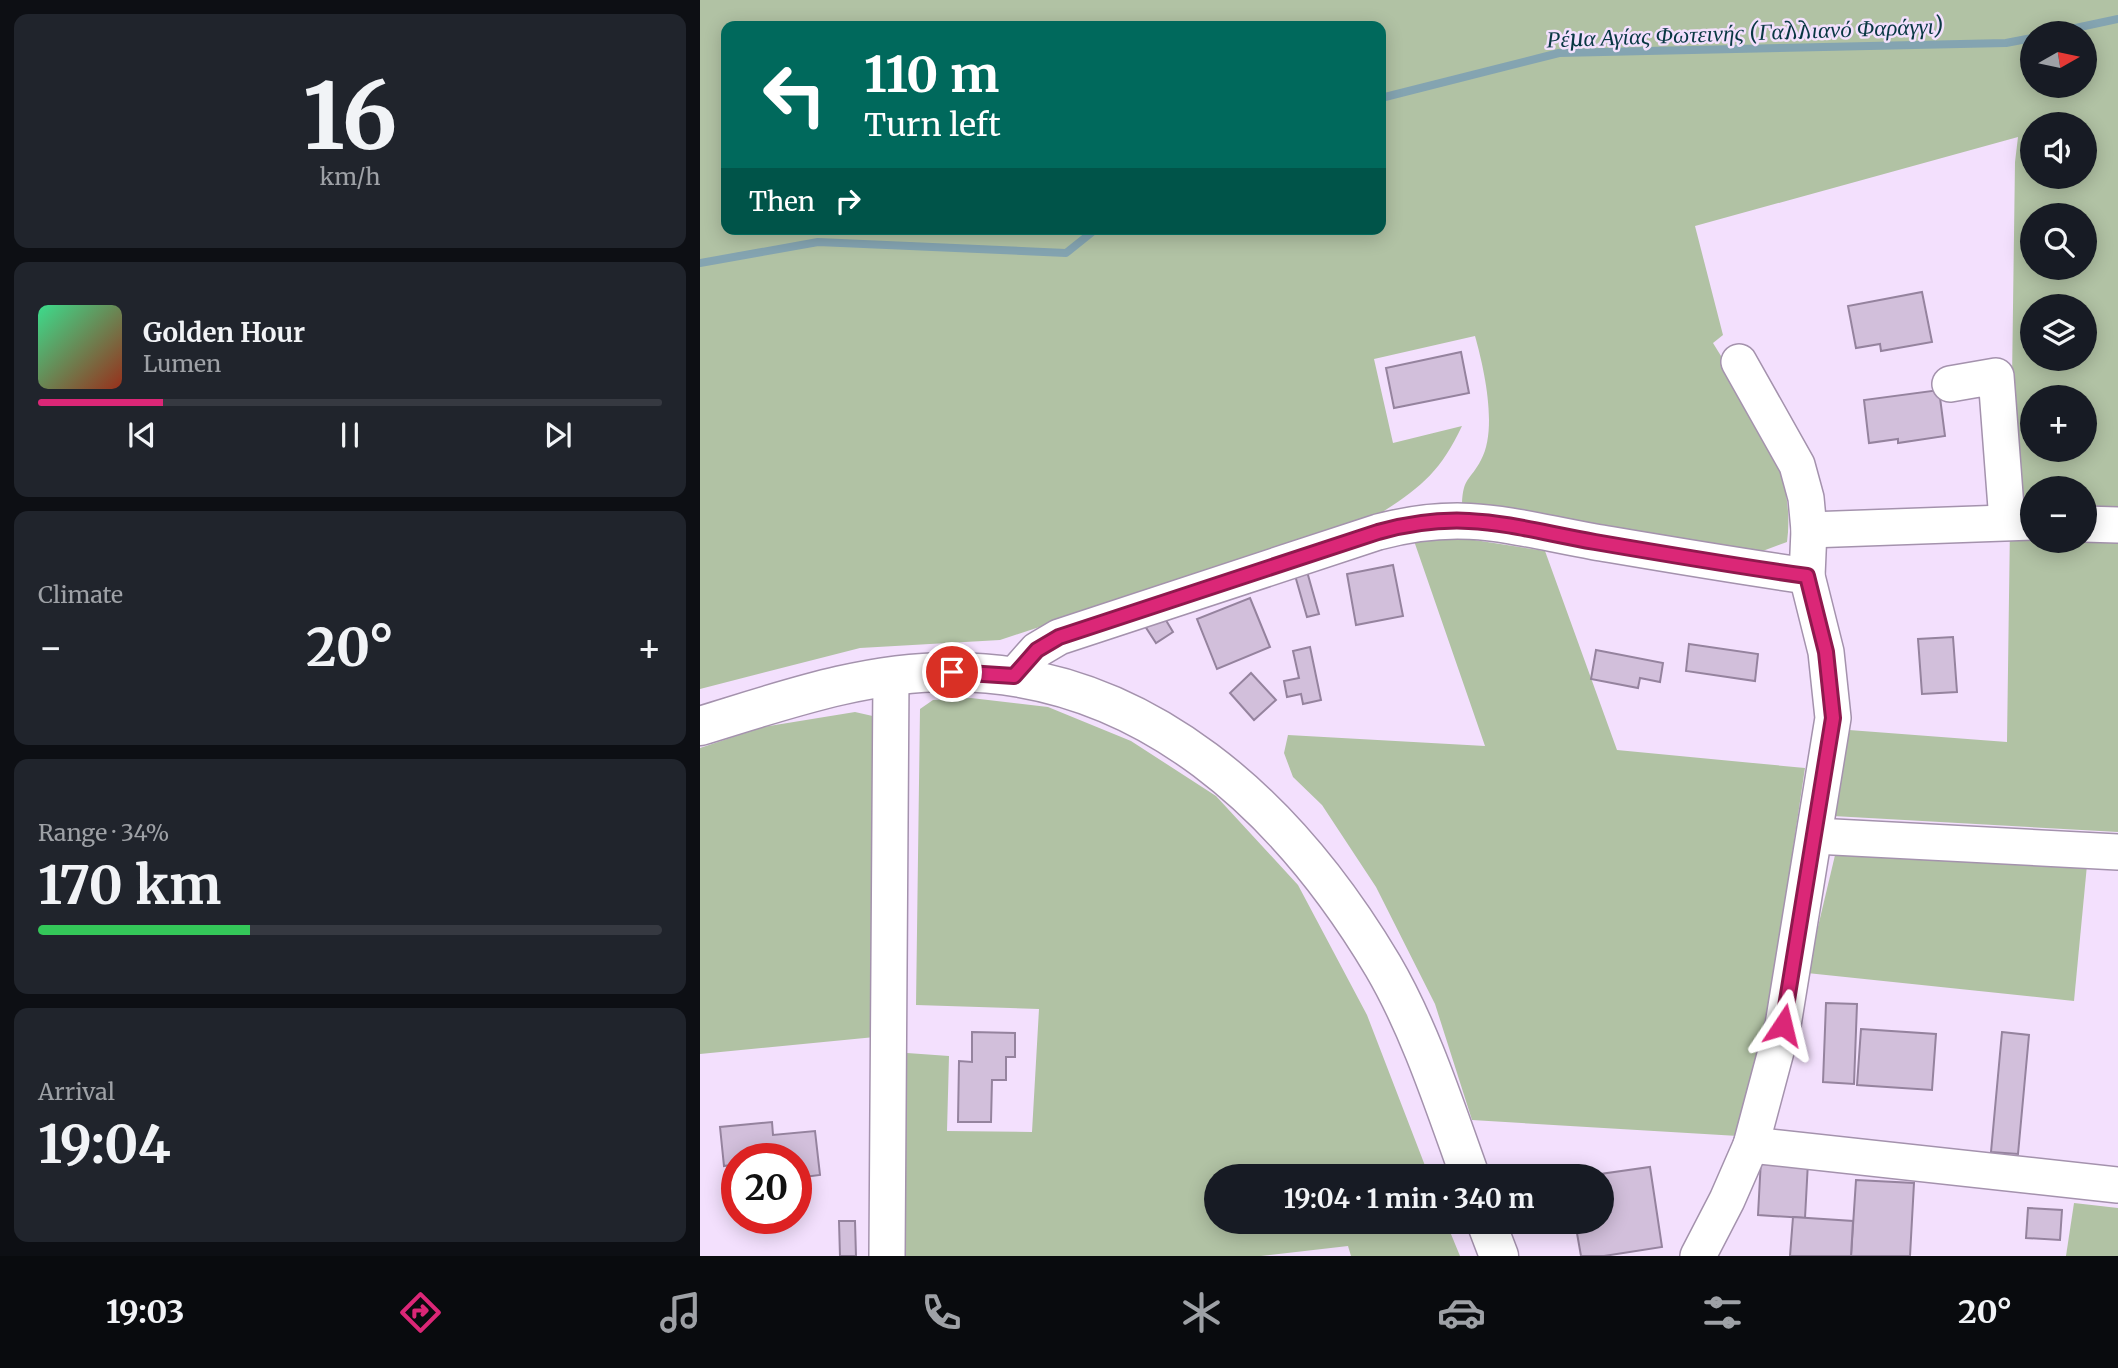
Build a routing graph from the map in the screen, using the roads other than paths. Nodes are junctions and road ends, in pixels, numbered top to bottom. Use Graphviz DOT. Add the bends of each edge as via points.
graph roads {
  1 [pos="1740,362"];
  2 [pos="1950,384"];
  3 [pos="2019,522"];
  4 [pos="2097,525"];
  5 [pos="2118,526"];
  6 [pos="1809,530"];
  7 [pos="1807,576"];
  8 [pos="891,676"];
  9 [pos="1014,676"];
  10 [pos="700,726"];
  11 [pos="1815,836"];
  12 [pos="2118,852"];
  13 [pos="1751,1145"];
  14 [pos="1466,1164"];
  15 [pos="2118,1185"];
  16 [pos="1491,1234"];
  17 [pos="887,1256"];
  18 [pos="1499,1256"];
  19 [pos="1698,1256"];
  1 -- 6 [label="street" via="1797,465"];
  2 -- 3 [label="street" via="1996,376"];
  3 -- 6 [label="street"];
  4 -- 5 [label="street"];
  6 -- 7 [label="street"];
  7 -- 9 [label="street" via="1488,520 1432,520 1378,532 1059,637 1037,650"];
  7 -- 11 [label="street" via="1826,652 1833,718"];
  8 -- 9 [label="main road" via="952,672"];
  8 -- 10 [label="main road" via="850,682"];
  8 -- 17 [label="street"];
  9 -- 14 [label="main road" via="1129,711 1210,764 1277,825 1337,898 1383,967 1422,1048"];
  11 -- 12 [label="street"];
  11 -- 13 [label="street" via="1783,1025"];
  13 -- 15 [label="street"];
  13 -- 19 [label="street"];
  16 -- 18 [label="main road"];
}
